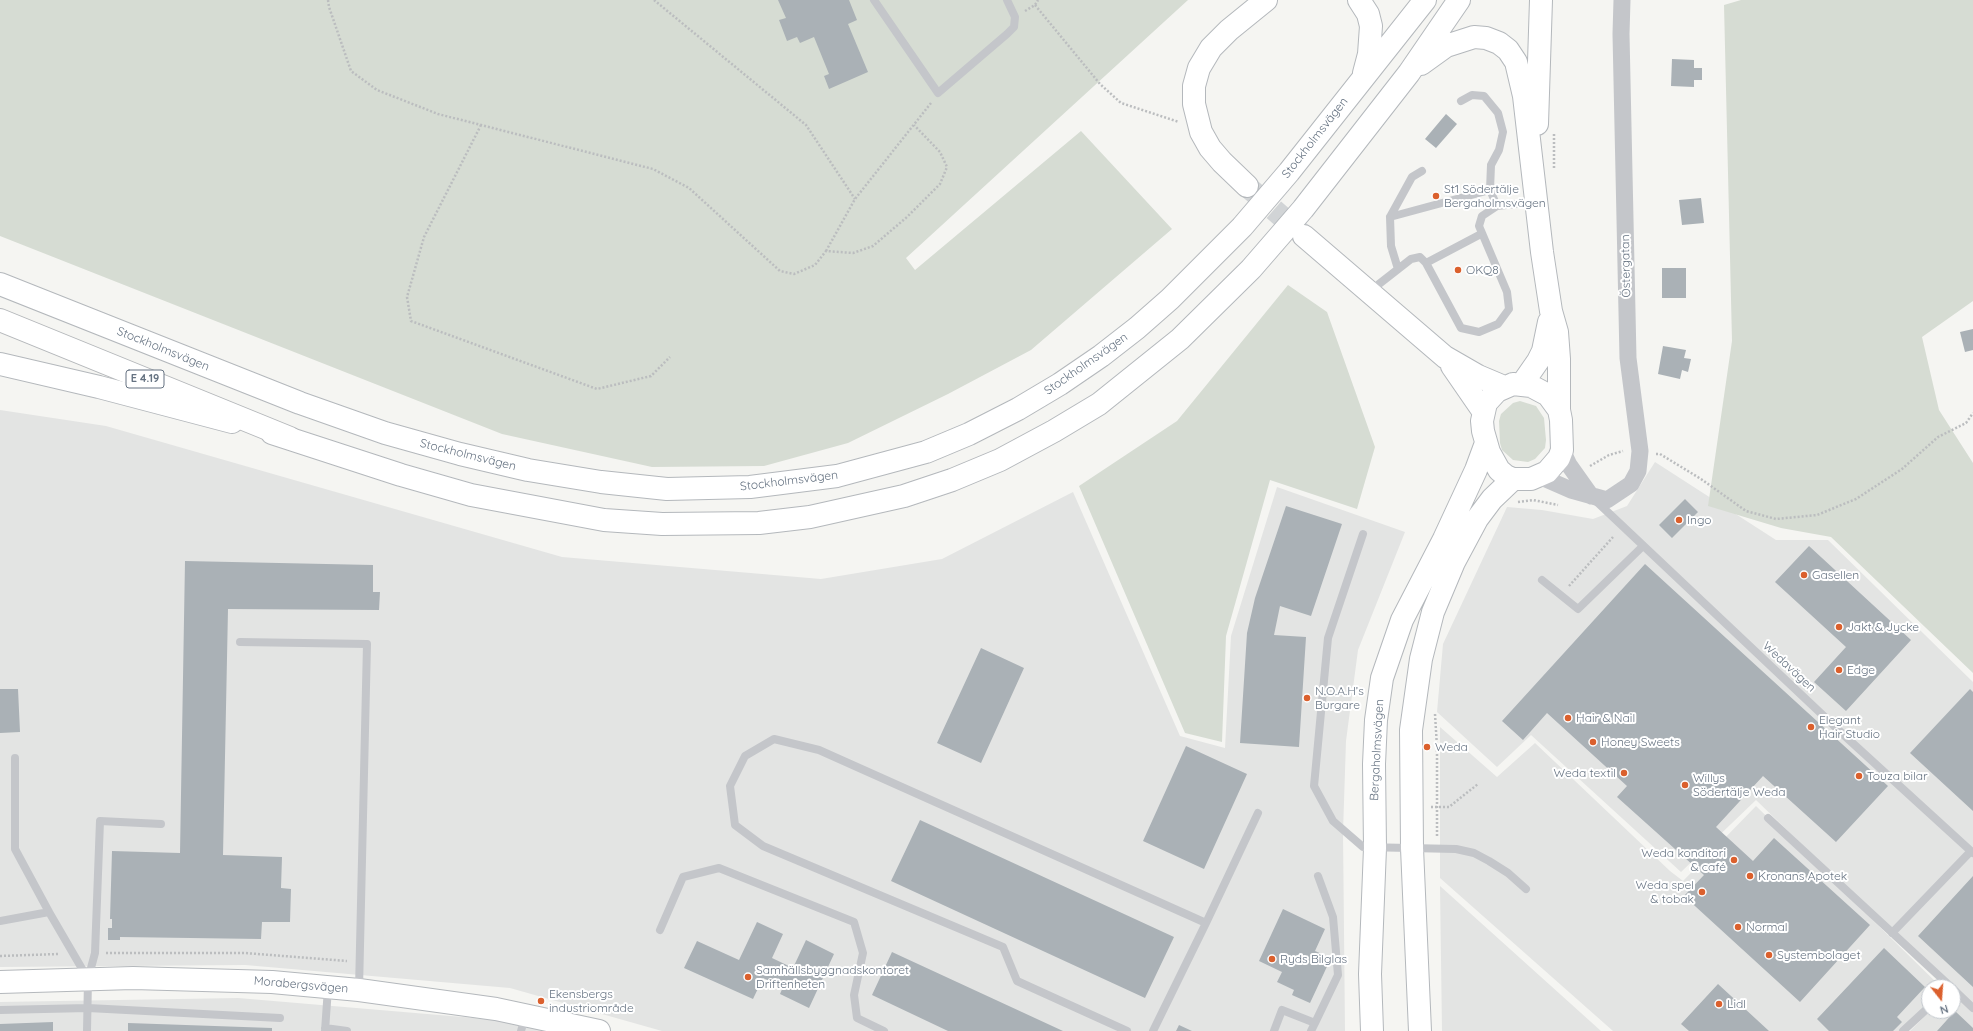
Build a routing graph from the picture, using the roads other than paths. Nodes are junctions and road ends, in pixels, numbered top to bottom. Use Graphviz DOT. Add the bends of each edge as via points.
graph roads {
  1 [pos="874,0"];
  2 [pos="1008,0"];
  3 [pos="1277,0"];
  4 [pos="1359,0"];
  5 [pos="1424,0"];
  6 [pos="1459,0"];
  7 [pos="1542,0"];
  8 [pos="1622,0"];
  9 [pos="1260,5"];
  10 [pos="1409,73"];
  11 [pos="1362,78"];
  12 [pos="1461,101"];
  13 [pos="1422,171"];
  14 [pos="1247,186"];
  15 [pos="1541,187"];
  16 [pos="1490,190"];
  17 [pos="1497,206"];
  18 [pos="1390,217"];
  19 [pos="1481,234"];
  20 [pos="1304,236"];
  21 [pos="1426,263"];
  22 [pos="1398,270"];
  23 [pos="0,284"];
  24 [pos="1372,293"];
  25 [pos="1551,311"];
  26 [pos="0,320"];
  27 [pos="1445,357"];
  28 [pos="0,364"];
  29 [pos="1513,385"];
  30 [pos="1559,410"];
  31 [pos="1483,412"];
  32 [pos="290,438"];
  33 [pos="1486,443"];
  34 [pos="1562,450"];
  35 [pos="1539,476"];
  36 [pos="1513,479"];
  37 [pos="1591,496"];
  38 [pos="1362,534"];
  39 [pos="1643,546"];
  40 [pos="1542,580"];
  41 [pos="240,642"];
  42 [pos="15,758"];
  43 [pos="1258,813"];
  44 [pos="1768,818"];
  45 [pos="161,824"];
  46 [pos="1375,848"];
  47 [pos="1412,848"];
  48 [pos="1972,852"];
  49 [pos="1318,876"];
  50 [pos="1526,889"];
  51 [pos="49,912"];
  52 [pos="0,921"];
  53 [pos="1206,923"];
  54 [pos="660,930"];
  55 [pos="1892,933"];
  56 [pos="88,979"];
  57 [pos="1942,979"];
  58 [pos="0,982"];
  59 [pos="328,987"];
  60 [pos="359,990"];
  61 [pos="1961,997"];
  62 [pos="88,1008"];
  63 [pos="1973,1008"];
  64 [pos="0,1010"];
  65 [pos="1921,1014"];
  66 [pos="280,1018"];
  67 [pos="523,1023"];
  68 [pos="1315,1023"];
  69 [pos="325,1029"];
  70 [pos="87,1031"];
  71 [pos="347,1031"];
  72 [pos="599,1031"];
  73 [pos="884,1031"];
  74 [pos="1127,1031"];
  75 [pos="1153,1031"];
  76 [pos="1274,1031"];
  77 [pos="1311,1031"];
  78 [pos="1372,1031"];
  79 [pos="1420,1031"];
  80 [pos="1903,1031"];
  1 -- 2 [label="lane" via="938,93 1014,27 1015,17"];
  3 -- 9 [label="main road"];
  4 -- 11 [label="main road" via="1368,14 1371,26 1369,54"];
  5 -- 11 [label="main road, Stockholmsvägen"];
  6 -- 10 [label="main road, E 4.19"];
  7 -- 15 [label="main road" via="1539,89"];
  8 -- 37 [label="street, Östergatan" via="1628,358 1640,451 1638,471 1631,484 1607,500"];
  9 -- 14 [label="main road" via="1211,48 1199,68 1194,86 1194,104 1201,132 1210,148"];
  10 -- 15 [label="main road" via="1446,46 1474,37 1486,38 1508,50 1516,62 1520,77"];
  10 -- 32 [label="main road, E 4.19" via="1303,209 1256,263 1180,339 1105,399 1073,420 1000,460 904,496 810,517 759,523 662,524 604,520 471,495"];
  11 -- 23 [label="main road, Stockholmsvägen" via="1289,172 1242,227 1170,299 1101,356 1018,409 926,452 837,476 793,483 667,489 601,482 528,470 460,454 385,433 300,403"];
  12 -- 16 [label="lane" via="1472,95 1484,96 1498,113 1503,132 1499,150 1491,165"];
  13 -- 18 [label="lane" via="1412,177"];
  15 -- 17 [label="lane"];
  15 -- 25 [label="main road"];
  16 -- 17 [label="lane"];
  16 -- 18 [label="lane"];
  17 -- 19 [label="lane" via="1482,216 1479,226"];
  18 -- 22 [label="lane" via="1391,246"];
  19 -- 21 [label="lane"];
  19 -- 21 [label="lane" via="1507,292 1509,309 1498,324 1479,332 1461,328"];
  20 -- 24 [label="main road"];
  21 -- 22 [label="lane" via="1420,257 1411,259"];
  22 -- 24 [label="lane" via="1379,284"];
  24 -- 27 [label="main road"];
  25 -- 29 [label="main road" via="1543,351 1538,361"];
  25 -- 30 [label="main road" via="1557,332"];
  26 -- 32 [label="main road, E 4.19"];
  27 -- 29 [label="main road" via="1478,376"];
  27 -- 31 [label="main road"];
  28 -- 32 [label="main road" via="99,387"];
  29 -- 30 [label="main road" via="1540,389 1551,398"];
  29 -- 31 [label="main road" via="1490,396"];
  30 -- 34 [label="main road"];
  31 -- 33 [label="main road"];
  33 -- 36 [label="main road" via="1500,470"];
  33 -- 46 [label="main road, Bergaholmsvägen" via="1444,539 1402,620 1382,678 1376,720"];
  34 -- 35 [label="main road" via="1553,465"];
  34 -- 37 [label="street" via="1572,470"];
  35 -- 36 [label="main road" via="1522,480"];
  35 -- 37 [label="street, Östergatan"];
  36 -- 47 [label="main road" via="1492,499 1477,519 1454,562 1433,612 1421,659 1411,730"];
  37 -- 39 [label="lane, Wedavägen"];
  38 -- 46 [label="lane" via="1328,638 1314,786 1333,821 1363,847"];
  39 -- 40 [label="lane" via="1578,610"];
  39 -- 48 [label="lane, Wedavägen"];
  41 -- 60 [label="lane" via="368,644"];
  42 -- 51 [label="lane" via="15,849"];
  43 -- 53 [label="lane"];
  44 -- 55 [label="lane"];
  45 -- 56 [label="lane" via="100,821 95,953"];
  46 -- 47 [label="lane"];
  46 -- 78 [label="main road, Bergaholmsvägen" via="1370,974"];
  47 -- 50 [label="lane" via="1456,848 1474,853 1508,873"];
  47 -- 79 [label="main road"];
  48 -- 55 [label="lane"];
  49 -- 68 [label="lane" via="1334,917 1338,975"];
  51 -- 52 [label="lane"];
  51 -- 56 [label="lane"];
  53 -- 74 [label="lane" via="819,750 774,739 746,756 730,786 735,825 763,846 1003,947 1017,981"];
  53 -- 75 [label="lane"];
  54 -- 73 [label="lane" via="683,877 719,868 854,922 863,953 854,995 857,1018"];
  55 -- 57 [label="lane"];
  56 -- 58 [label="main road, Morabergsvägen"];
  56 -- 59 [label="main road, Morabergsvägen" via="224,979"];
  56 -- 62 [label="lane"];
  59 -- 60 [label="main road, Morabergsvägen"];
  59 -- 69 [label="lane"];
  60 -- 67 [label="main road, Morabergsvägen"];
  61 -- 63 [label="lane"];
  62 -- 64 [label="lane"];
  62 -- 66 [label="lane"];
  62 -- 70 [label="lane"];
  65 -- 80 [label="lane"];
  67 -- 72 [label="main road, Morabergsvägen"];
  68 -- 76 [label="lane" via="1282,1010"];
  68 -- 77 [label="lane"];
  69 -- 71 [label="lane"];
}
